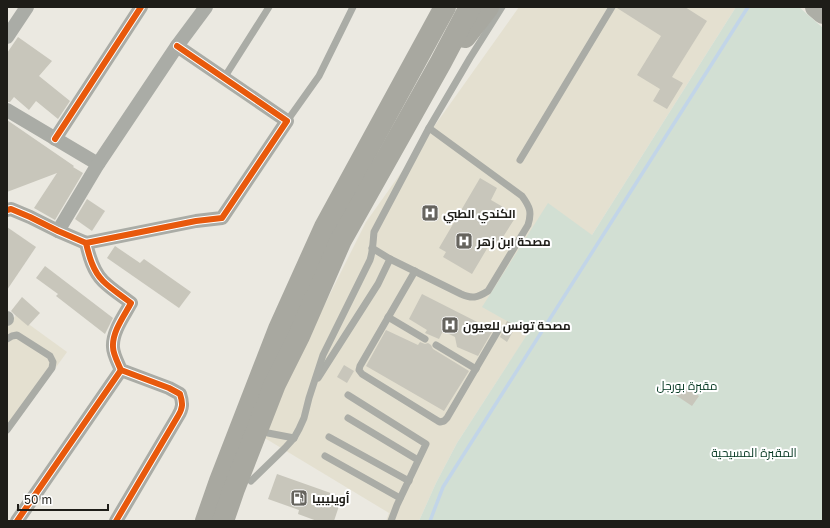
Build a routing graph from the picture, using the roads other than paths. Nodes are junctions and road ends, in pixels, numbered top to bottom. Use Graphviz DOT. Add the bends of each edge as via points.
graph roads {
  1 [pos="28,7"];
  2 [pos="141,7"];
  3 [pos="206,7"];
  4 [pos="269,7"];
  5 [pos="353,7"];
  6 [pos="434,7"];
  7 [pos="445,7"];
  8 [pos="470,7"];
  9 [pos="488,7"];
  10 [pos="502,7"];
  11 [pos="612,7"];
  12 [pos="816,7"];
  13 [pos="823,13"];
  14 [pos="7,37"];
  15 [pos="177,46"];
  16 [pos="440,62"];
  17 [pos="224,78"];
  18 [pos="395,100"];
  19 [pos="7,110"];
  20 [pos="287,121"];
  21 [pos="429,128"];
  22 [pos="55,139"];
  23 [pos="520,160"];
  24 [pos="98,164"];
  25 [pos="7,210"];
  26 [pos="58,231"];
  27 [pos="86,242"];
  28 [pos="372,248"];
  29 [pos="390,259"];
  30 [pos="415,271"];
  31 [pos="388,317"];
  32 [pos="279,329"];
  33 [pos="499,329"];
  34 [pos="299,336"];
  35 [pos="7,339"];
  36 [pos="424,339"];
  37 [pos="436,345"];
  38 [pos="476,369"];
  39 [pos="121,370"];
  40 [pos="313,387"];
  41 [pos="348,395"];
  42 [pos="348,418"];
  43 [pos="7,430"];
  44 [pos="268,433"];
  45 [pos="329,437"];
  46 [pos="294,438"];
  47 [pos="325,456"];
  48 [pos="418,460"];
  49 [pos="409,481"];
  50 [pos="235,484"];
  51 [pos="400,498"];
  52 [pos="16,521"];
  53 [pos="116,521"];
  54 [pos="190,521"];
  55 [pos="206,521"];
  56 [pos="223,521"];
  57 [pos="236,521"];
  58 [pos="391,521"];
  1 -- 14 [label="street"];
  2 -- 22 [label="street"];
  3 -- 15 [label="street"];
  4 -- 17 [label="lane"];
  5 -- 20 [label="lane" via="318,76"];
  6 -- 18 [label="highway" via="406,67"];
  7 -- 18 [label="highway"];
  8 -- 16 [label="highway"];
  9 -- 16 [label="highway" via="466,36"];
  10 -- 21 [label="lane"];
  11 -- 23 [label="lane"];
  12 -- 13 [label="main road"];
  15 -- 17 [label="street"];
  15 -- 24 [label="street"];
  16 -- 34 [label="highway" via="341,240"];
  17 -- 20 [label="street"];
  18 -- 32 [label="highway" via="325,227"];
  19 -- 22 [label="street"];
  20 -- 27 [label="street" via="222,218"];
  21 -- 28 [label="lane" via="374,232"];
  21 -- 30 [label="lane" via="522,196 528,204 531,218 488,291 480,296 470,298"];
  22 -- 24 [label="street"];
  24 -- 26 [label="street"];
  25 -- 26 [label="street" via="11,209"];
  26 -- 27 [label="street"];
  27 -- 39 [label="street" via="94,267 103,281 131,303 113,338 112,348"];
  28 -- 29 [label="lane"];
  28 -- 40 [label="lane" via="370,260 323,355"];
  29 -- 30 [label="lane"];
  29 -- 40 [label="lane" via="378,284"];
  30 -- 31 [label="lane"];
  31 -- 36 [label="lane"];
  31 -- 38 [label="lane" via="360,366 360,373 438,421 446,420"];
  32 -- 50 [label="highway"];
  32 -- 54 [label="highway" via="258,360 239,396"];
  33 -- 38 [label="lane"];
  34 -- 44 [label="highway"];
  34 -- 50 [label="highway" via="275,384"];
  35 -- 43 [label="lane" via="17,335 50,356 53,362 52,368"];
  37 -- 38 [label="lane"];
  39 -- 52 [label="street"];
  39 -- 53 [label="street" via="169,388 180,394 183,402 182,409"];
  40 -- 46 [label="lane" via="304,418"];
  41 -- 48 [label="lane" via="426,444"];
  42 -- 48 [label="lane"];
  44 -- 46 [label="lane"];
  44 -- 50 [label="highway"];
  45 -- 49 [label="lane"];
  46 -- 50 [label="lane" via="280,454"];
  47 -- 51 [label="lane"];
  48 -- 49 [label="lane"];
  49 -- 51 [label="lane"];
  50 -- 55 [label="highway"];
  50 -- 56 [label="highway"];
  50 -- 57 [label="highway"];
  51 -- 58 [label="lane"];
}
